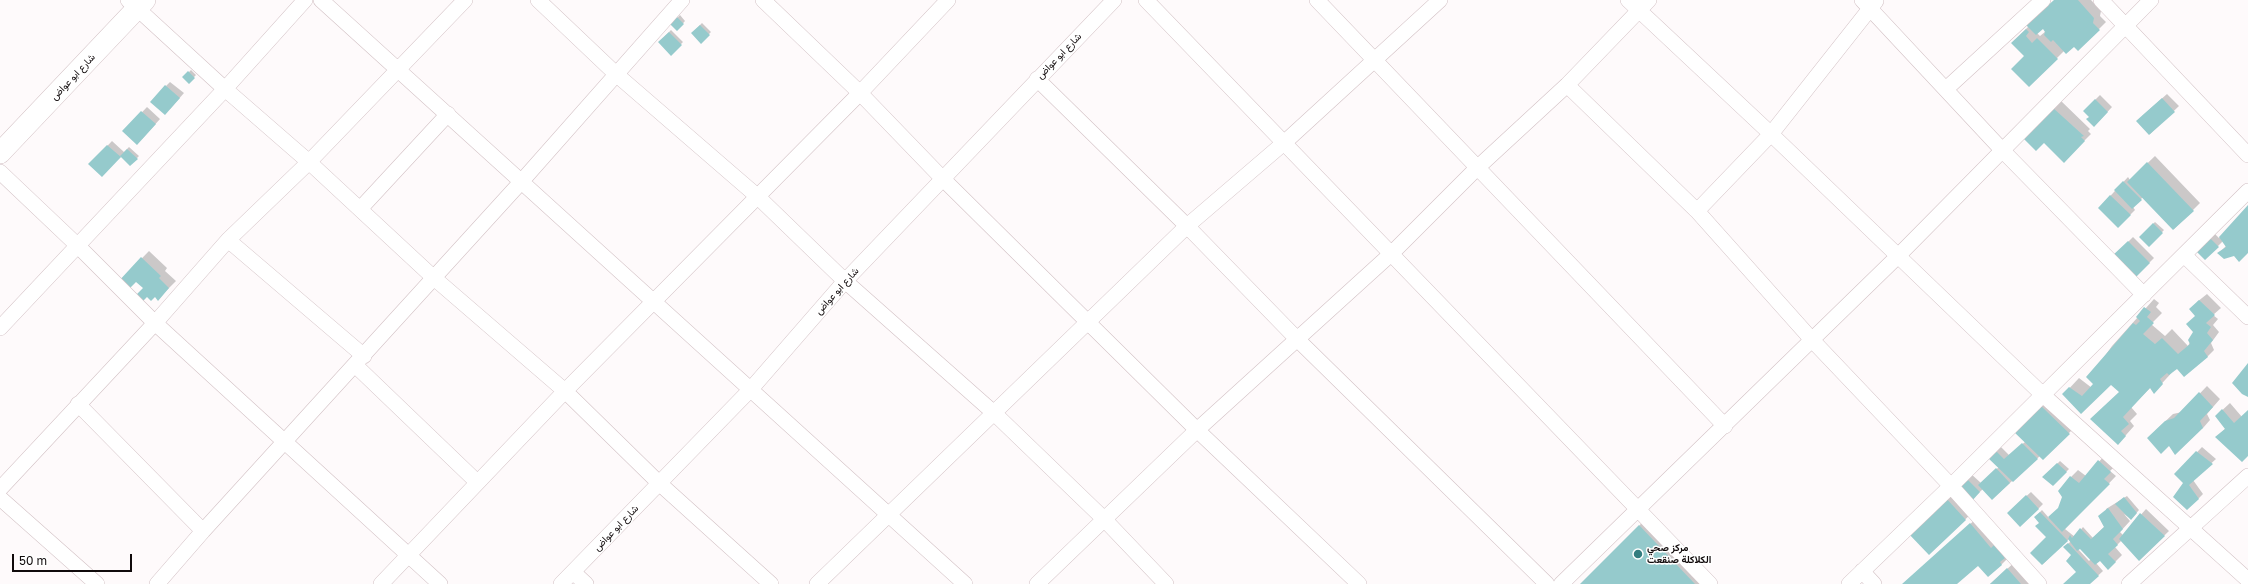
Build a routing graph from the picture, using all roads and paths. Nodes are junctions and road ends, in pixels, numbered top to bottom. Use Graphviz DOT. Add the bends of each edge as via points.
graph roads {
  1 [pos="305,0"];
  2 [pos="322,0"];
  3 [pos="465,0"];
  4 [pos="538,0"];
  5 [pos="682,0"];
  6 [pos="763,0"];
  7 [pos="948,0"];
  8 [pos="1114,0"];
  9 [pos="1146,0"];
  10 [pos="1317,0"];
  11 [pos="1440,0"];
  12 [pos="2043,0"];
  13 [pos="2101,0"];
  14 [pos="2151,0"];
  15 [pos="137,3"];
  16 [pos="1639,3"];
  17 [pos="1870,3"];
  18 [pos="2127,26"];
  19 [pos="1374,58"];
  20 [pos="399,68"];
  21 [pos="617,75"];
  22 [pos="1037,79"];
  23 [pos="1568,85"];
  24 [pos="225,89"];
  25 [pos="1946,89"];
  26 [pos="860,93"];
  27 [pos="448,114"];
  28 [pos="1771,134"];
  29 [pos="1285,142"];
  30 [pos="2003,151"];
  31 [pos="0,153"];
  32 [pos="2248,155"];
  33 [pos="309,162"];
  34 [pos="1476,169"];
  35 [pos="0,172"];
  36 [pos="943,179"];
  37 [pos="521,182"];
  38 [pos="2248,191"];
  39 [pos="757,196"];
  40 [pos="360,209"];
  41 [pos="1697,211"];
  42 [pos="1187,226"];
  43 [pos="228,240"];
  44 [pos="77,245"];
  45 [pos="1392,253"];
  46 [pos="2184,255"];
  47 [pos="1898,256"];
  48 [pos="434,278"];
  49 [pos="845,281"];
  50 [pos="2144,295"];
  51 [pos="654,302"];
  52 [pos="2248,317"];
  53 [pos="1087,322"];
  54 [pos="154,323"];
  55 [pos="0,328"];
  56 [pos="1298,340"];
  57 [pos="1813,341"];
  58 [pos="359,361"];
  59 [pos="751,389"];
  60 [pos="565,391"];
  61 [pos="2043,395"];
  62 [pos="78,404"];
  63 [pos="994,413"];
  64 [pos="1725,426"];
  65 [pos="1197,430"];
  66 [pos="284,443"];
  67 [pos="2248,476"];
  68 [pos="477,482"];
  69 [pos="658,483"];
  70 [pos="1951,486"];
  71 [pos="0,489"];
  72 [pos="0,498"];
  73 [pos="1637,510"];
  74 [pos="890,514"];
  75 [pos="1104,519"];
  76 [pos="2191,528"];
  77 [pos="203,531"];
  78 [pos="410,556"];
  79 [pos="1862,571"];
  80 [pos="573,572"];
  81 [pos="2248,580"];
  82 [pos="97,584"];
  83 [pos="157,584"];
  84 [pos="381,584"];
  85 [pos="440,584"];
  86 [pos="561,584"];
  87 [pos="586,584"];
  88 [pos="771,584"];
  89 [pos="817,584"];
  90 [pos="965,584"];
  91 [pos="1037,584"];
  92 [pos="1166,584"];
  93 [pos="1359,584"];
  94 [pos="1547,584"];
  95 [pos="1561,584"];
  96 [pos="1710,584"];
  97 [pos="1849,584"];
  98 [pos="1874,584"];
  99 [pos="2038,584"];
  100 [pos="2129,584"];
  1 -- 24 [label="street"];
  2 -- 20 [label="street"];
  3 -- 20 [label="street"];
  4 -- 21 [label="street"];
  5 -- 21 [label="street"];
  6 -- 26 [label="street"];
  7 -- 26 [label="street"];
  8 -- 22 [label="street, شارع ابو عواض"];
  9 -- 29 [label="street"];
  10 -- 19 [label="street"];
  11 -- 19 [label="street"];
  12 -- 25 [label="street"];
  13 -- 18 [label="street"];
  14 -- 18 [label="street"];
  15 -- 24 [label="street"];
  15 -- 31 [label="street, شارع ابو عواض"];
  16 -- 23 [label="street"];
  16 -- 28 [label="street"];
  17 -- 25 [label="street"];
  17 -- 28 [label="street"];
  18 -- 30 [label="street"];
  18 -- 32 [label="street"];
  19 -- 29 [label="street"];
  19 -- 34 [label="street"];
  20 -- 27 [label="street"];
  20 -- 33 [label="street"];
  21 -- 37 [label="street"];
  21 -- 39 [label="street"];
  22 -- 36 [label="street, شارع ابو عواض"];
  22 -- 42 [label="street"];
  23 -- 34 [label="street"];
  23 -- 41 [label="street"];
  24 -- 33 [label="street"];
  24 -- 44 [label="street"];
  25 -- 30 [label="street"];
  26 -- 36 [label="street"];
  26 -- 39 [label="street"];
  27 -- 37 [label="street"];
  27 -- 40 [label="street"];
  28 -- 41 [label="street"];
  28 -- 47 [label="street"];
  29 -- 42 [label="street"];
  29 -- 45 [label="street"];
  30 -- 47 [label="street"];
  30 -- 50 [label="street"];
  33 -- 40 [label="street"];
  33 -- 43 [label="street"];
  34 -- 45 [label="street"];
  34 -- 64 [label="street"];
  35 -- 44 [label="street"];
  36 -- 49 [label="street, شارع ابو عواض"];
  36 -- 53 [label="street"];
  37 -- 48 [label="street"];
  37 -- 51 [label="street"];
  38 -- 46 [label="street"];
  39 -- 49 [label="street"];
  39 -- 51 [label="street"];
  40 -- 48 [label="street"];
  41 -- 57 [label="street"];
  42 -- 53 [label="street"];
  42 -- 56 [label="street"];
  43 -- 54 [label="street"];
  43 -- 58 [label="street"];
  44 -- 54 [label="street"];
  44 -- 55 [label="street"];
  45 -- 56 [label="street"];
  45 -- 73 [label="street"];
  46 -- 50 [label="street"];
  46 -- 52 [label="street"];
  47 -- 57 [label="street"];
  47 -- 61 [label="street"];
  48 -- 58 [label="street"];
  48 -- 60 [label="street"];
  49 -- 59 [label="street, شارع ابو عواض"];
  49 -- 63 [label="street"];
  50 -- 61 [label="street"];
  51 -- 59 [label="street"];
  51 -- 60 [label="street"];
  53 -- 63 [label="street"];
  53 -- 65 [label="street"];
  54 -- 62 [label="street"];
  54 -- 66 [label="street"];
  56 -- 65 [label="street"];
  56 -- 94 [label="street"];
  57 -- 64 [label="street"];
  57 -- 70 [label="street"];
  58 -- 66 [label="street"];
  58 -- 68 [label="street"];
  59 -- 69 [label="street, شارع ابو عواض"];
  59 -- 74 [label="street"];
  60 -- 68 [label="street"];
  60 -- 69 [label="street"];
  61 -- 70 [label="street"];
  61 -- 76 [label="street"];
  62 -- 71 [label="street"];
  62 -- 77 [label="street"];
  63 -- 74 [label="street"];
  63 -- 75 [label="street"];
  64 -- 73 [label="street"];
  65 -- 75 [label="street"];
  65 -- 93 [label="street"];
  66 -- 77 [label="street"];
  66 -- 78 [label="street"];
  67 -- 76 [label="street"];
  68 -- 78 [label="street"];
  69 -- 80 [label="street, شارع ابو عواض"];
  69 -- 88 [label="street"];
  70 -- 79 [label="street"];
  70 -- 99 [label="street"];
  72 -- 82 [label="street"];
  73 -- 95 [label="street"];
  73 -- 96 [label="street"];
  74 -- 89 [label="street"];
  74 -- 90 [label="street"];
  75 -- 91 [label="street"];
  75 -- 92 [label="street"];
  76 -- 81 [label="street"];
  76 -- 100 [label="street"];
  77 -- 83 [label="street"];
  78 -- 84 [label="street"];
  78 -- 85 [label="street"];
  79 -- 97 [label="street"];
  79 -- 98 [label="street"];
  80 -- 86 [label="street, شارع ابو عواض"];
  80 -- 87 [label="street"];
}
